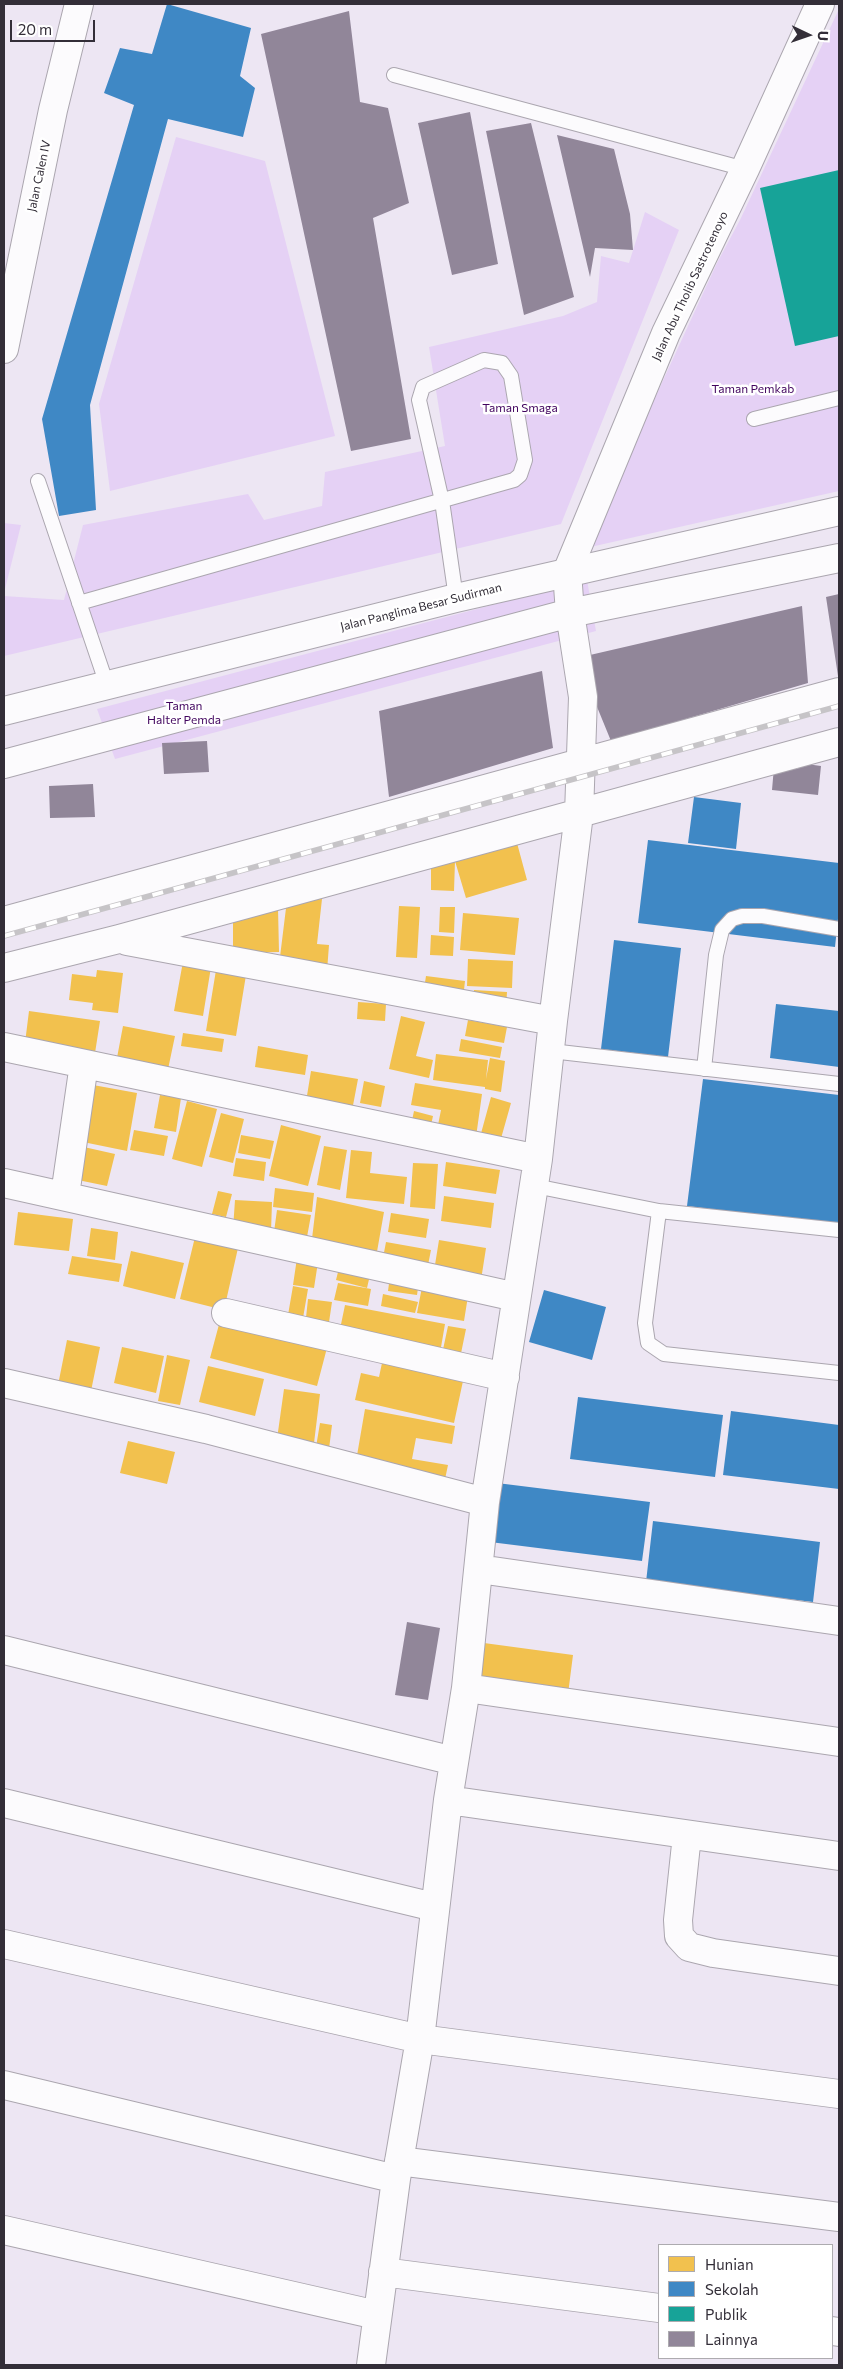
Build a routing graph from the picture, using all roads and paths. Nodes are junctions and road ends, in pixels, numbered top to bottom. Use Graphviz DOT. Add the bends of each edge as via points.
graph roads {
  1 [pos="80,4"];
  2 [pos="820,4"];
  3 [pos="394,76"];
  4 [pos="745,169"];
  5 [pos="4,349"];
  6 [pos="839,398"];
  7 [pos="754,419"];
  8 [pos="38,481"];
  9 [pos="442,501"];
  10 [pos="839,511"];
  11 [pos="839,558"];
  12 [pos="567,572"];
  13 [pos="456,598"];
  14 [pos="79,603"];
  15 [pos="570,613"];
  16 [pos="107,685"];
  17 [pos="839,692"];
  18 [pos="4,711"];
  19 [pos="839,742"];
  20 [pos="582,761"];
  21 [pos="4,764"];
  22 [pos="579,814"];
  23 [pos="4,921"];
  24 [pos="839,929"];
  25 [pos="119,939"];
  26 [pos="4,968"];
  27 [pos="553,1021"];
  28 [pos="4,1047"];
  29 [pos="551,1051"];
  30 [pos="84,1064"];
  31 [pos="704,1069"];
  32 [pos="839,1084"];
  33 [pos="538,1159"];
  34 [pos="4,1182"];
  35 [pos="535,1186"];
  36 [pos="65,1195"];
  37 [pos="659,1210"];
  38 [pos="839,1230"];
  39 [pos="516,1298"];
  40 [pos="226,1314"];
  41 [pos="839,1373"];
  42 [pos="505,1377"];
  43 [pos="4,1383"];
  44 [pos="485,1502"];
  45 [pos="479,1569"];
  46 [pos="839,1621"];
  47 [pos="4,1650"];
  48 [pos="466,1688"];
  49 [pos="839,1742"];
  50 [pos="454,1760"];
  51 [pos="448,1800"];
  52 [pos="4,1803"];
  53 [pos="687,1835"];
  54 [pos="839,1856"];
  55 [pos="434,1907"];
  56 [pos="4,1944"];
  57 [pos="839,1971"];
  58 [pos="420,2039"];
  59 [pos="4,2086"];
  60 [pos="839,2094"];
  61 [pos="398,2170"];
  62 [pos="839,2217"];
  63 [pos="4,2230"];
  64 [pos="383,2272"];
  65 [pos="658,2308"];
  66 [pos="377,2315"];
  67 [pos="371,2365"];
  1 -- 5 [label="street, Jalan Calen IV" via="52,110"];
  2 -- 4 [label="street, Jalan Abu Tholib Sastrotenoyo"];
  3 -- 4 [label="lane"];
  4 -- 12 [label="street, Jalan Abu Tholib Sastrotenoyo" via="666,334"];
  6 -- 7 [label="lane"];
  8 -- 14 [label="lane"];
  9 -- 9 [label="lane" via="419,400 423,387 484,360 502,363 511,376 525,460 520,475 514,480"];
  9 -- 13 [label="lane"];
  9 -- 14 [label="lane"];
  10 -- 12 [label="street, Jalan Panglima Besar Sudirman"];
  11 -- 15 [label="street"];
  12 -- 13 [label="street, Jalan Panglima Besar Sudirman"];
  12 -- 15 [label="street"];
  13 -- 16 [label="street, Jalan Panglima Besar Sudirman"];
  14 -- 16 [label="lane"];
  15 -- 20 [label="street" via="584,697"];
  15 -- 21 [label="street"];
  16 -- 18 [label="street, Jalan Panglima Besar Sudirman"];
  17 -- 20 [label="street"];
  19 -- 22 [label="street"];
  20 -- 22 [label="street"];
  20 -- 23 [label="street"];
  22 -- 25 [label="street"];
  22 -- 27 [label="street"];
  24 -- 31 [label="lane" via="763,916 732,919 722,930 716,955"];
  25 -- 26 [label="street"];
  25 -- 27 [label="street"];
  27 -- 29 [label="street"];
  28 -- 30 [label="street"];
  29 -- 31 [label="lane"];
  29 -- 33 [label="street"];
  30 -- 33 [label="street"];
  30 -- 36 [label="street"];
  31 -- 32 [label="lane"];
  33 -- 35 [label="street"];
  34 -- 36 [label="street"];
  35 -- 37 [label="lane"];
  35 -- 39 [label="street"];
  36 -- 39 [label="street"];
  37 -- 38 [label="lane"];
  37 -- 41 [label="lane" via="645,1323 648,1343 664,1354"];
  39 -- 42 [label="street"];
  40 -- 42 [label="street"];
  42 -- 44 [label="street"];
  43 -- 44 [label="street" via="206,1429"];
  44 -- 45 [label="street"];
  45 -- 46 [label="street"];
  45 -- 48 [label="street"];
  47 -- 50 [label="street"];
  48 -- 49 [label="street"];
  48 -- 50 [label="street"];
  50 -- 51 [label="street"];
  51 -- 53 [label="street"];
  51 -- 55 [label="street"];
  52 -- 55 [label="street"];
  53 -- 54 [label="street"];
  53 -- 57 [label="street" via="678,1920 679,1936 689,1947"];
  55 -- 58 [label="street"];
  56 -- 58 [label="street"];
  58 -- 60 [label="street"];
  58 -- 61 [label="street"];
  59 -- 61 [label="street"];
  61 -- 62 [label="street"];
  61 -- 64 [label="street"];
  63 -- 66 [label="street"];
  64 -- 65 [label="street"];
  64 -- 66 [label="street"];
  66 -- 67 [label="street"];
}
